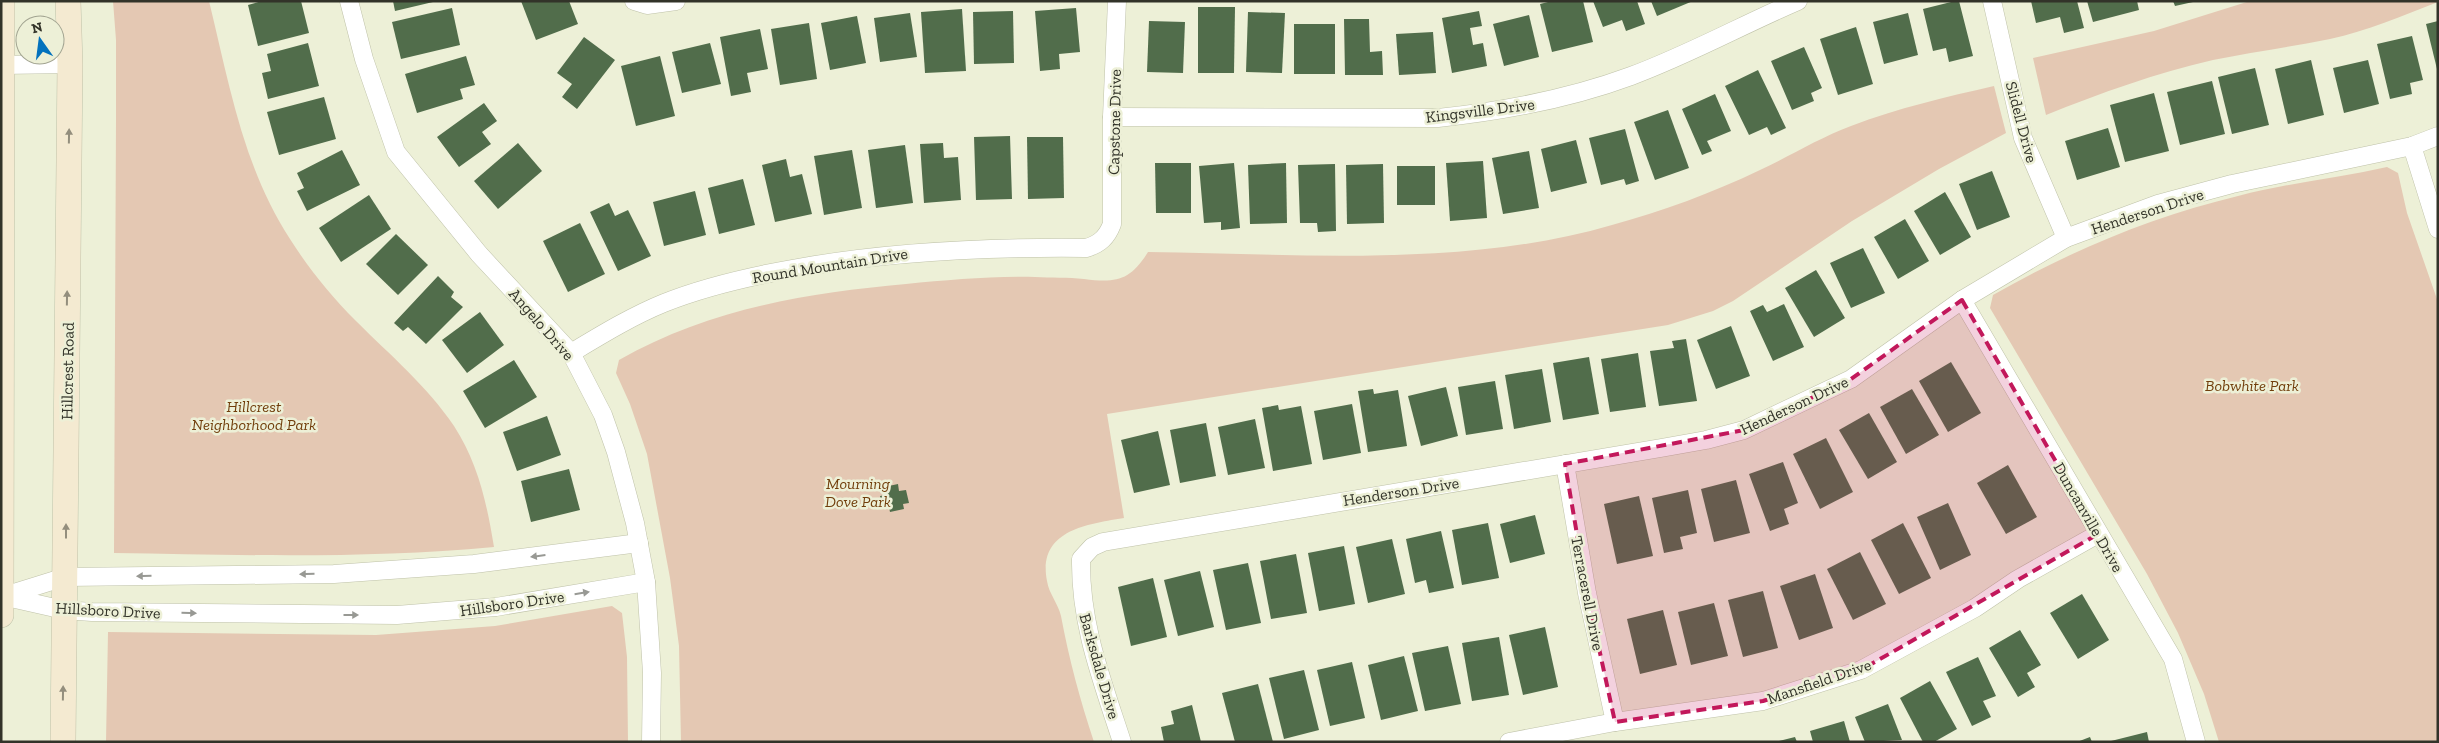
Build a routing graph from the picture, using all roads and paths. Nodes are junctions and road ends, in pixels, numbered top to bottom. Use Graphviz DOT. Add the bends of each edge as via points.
graph roads {
  1 [pos="2,1"];
  2 [pos="68,1"];
  3 [pos="349,1"];
  4 [pos="635,1"];
  5 [pos="676,1"];
  6 [pos="1117,1"];
  7 [pos="1798,1"];
  8 [pos="1992,1"];
  9 [pos="70,64"];
  10 [pos="2,65"];
  11 [pos="1112,117"];
  12 [pos="2438,136"];
  13 [pos="2412,146"];
  14 [pos="2438,229"];
  15 [pos="2066,238"];
  16 [pos="1103,240"];
  17 [pos="1962,300"];
  18 [pos="571,353"];
  19 [pos="1565,464"];
  20 [pos="2098,534"];
  21 [pos="639,543"];
  22 [pos="1081,559"];
  23 [pos="65,577"];
  24 [pos="646,582"];
  25 [pos="2,596"];
  26 [pos="64,610"];
  27 [pos="1,615"];
  28 [pos="1615,722"];
  29 [pos="63,742"];
  30 [pos="651,742"];
  31 [pos="1122,742"];
  32 [pos="1509,742"];
  33 [pos="2196,742"];
  1 -- 10 [label="main road"];
  2 -- 9 [label="main road, Hillcrest Road"];
  3 -- 18 [label="street, Angelo Drive" via="364,59 396,152 479,254"];
  4 -- 5 [label="street" via="659,4"];
  6 -- 11 [label="street, Capstone Drive"];
  7 -- 11 [label="street, Kingsville Drive" via="1631,76 1549,101 1487,112 1438,118"];
  8 -- 15 [label="street, Slidell Drive" via="2023,138"];
  9 -- 10 [label="street"];
  23 -- 9 [label="main road, Hillcrest Road, one-way"];
  10 -- 25 [label="main road"];
  11 -- 16 [label="street, Capstone Drive" via="1112,224"];
  12 -- 13 [label="street, Henderson Drive"];
  13 -- 14 [label="street"];
  13 -- 15 [label="street, Henderson Drive" via="2232,184 2158,204"];
  15 -- 17 [label="street, Henderson Drive"];
  16 -- 18 [label="street, Round Mountain Drive" via="1086,248 900,253 735,280 662,304"];
  17 -- 19 [label="street, Henderson Drive" via="1851,379 1744,430 1706,440"];
  17 -- 20 [label="street, Duncanville Drive"];
  18 -- 21 [label="street, Angelo Drive" via="603,415"];
  19 -- 22 [label="street, Henderson Drive" via="1117,539 1092,547"];
  19 -- 28 [label="street, Terracerell Drive" via="1587,593"];
  20 -- 28 [label="street, Mansfield Drive" via="2018,579 1976,608 1861,670 1763,701"];
  20 -- 33 [label="street, Duncanville Drive" via="2173,659"];
  21 -- 23 [label="street, Hillsboro Drive, one-way" via="474,564 334,574"];
  21 -- 24 [label="street, Angelo Drive"];
  22 -- 31 [label="street, Barksdale Drive" via="1080,591 1089,638"];
  23 -- 25 [label="street, Hillsboro Drive"];
  23 -- 26 [label="main road, Hillcrest Road"];
  26 -- 24 [label="street, Hillsboro Drive, one-way" via="397,615 496,607"];
  24 -- 30 [label="street, Angelo Drive" via="652,673"];
  25 -- 26 [label="street, Hillsboro Drive"];
  25 -- 27 [label="main road"];
  29 -- 26 [label="main road, Hillcrest Road, one-way"];
  28 -- 32 [label="street, Mansfield Drive"];
}
